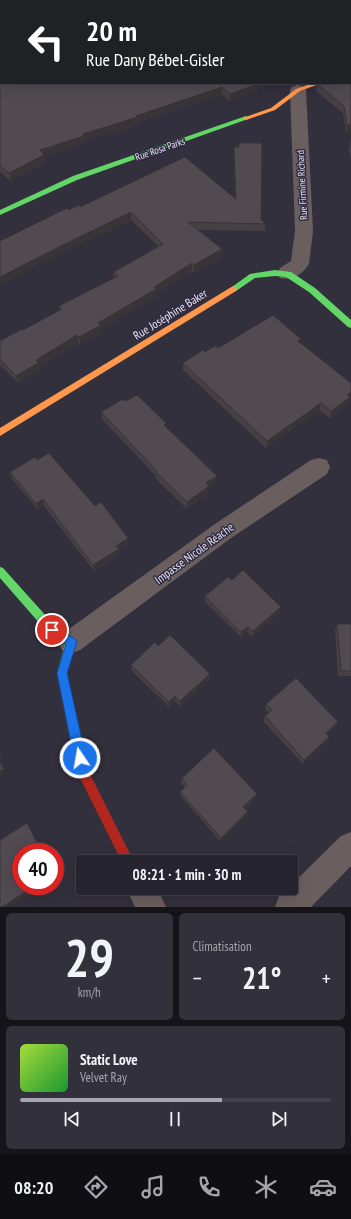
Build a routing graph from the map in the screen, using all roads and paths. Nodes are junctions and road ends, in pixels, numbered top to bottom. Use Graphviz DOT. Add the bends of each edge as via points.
graph roads {
  1 [pos="316,84"];
  2 [pos="298,90"];
  3 [pos="0,213"];
  4 [pos="287,273"];
  5 [pos="351,325"];
  6 [pos="0,432"];
  7 [pos="319,467"];
  8 [pos="0,571"];
  9 [pos="72,642"];
  10 [pos="351,846"];
  11 [pos="124,855"];
  12 [pos="145,895"];
  13 [pos="151,907"];
  14 [pos="290,907"];
  1 -- 2 [label="street, Rue Rosa Parks"];
  2 -- 3 [label="street, Rue Rosa Parks" via="273,109 75,178"];
  2 -- 4 [label="street, Rue Firmine Richard" via="304,231 300,264"];
  4 -- 5 [label="street" via="307,286"];
  4 -- 6 [label="street, Rue Joséphine Baker" via="253,276"];
  7 -- 9 [label="street, Impasse Nicole Réache" via="223,531"];
  8 -- 9 [label="street" via="52,630"];
  9 -- 11 [label="street" via="62,673 83,772"];
  10 -- 14 [label="street"];
  12 -- 13 [label="street"];
}
